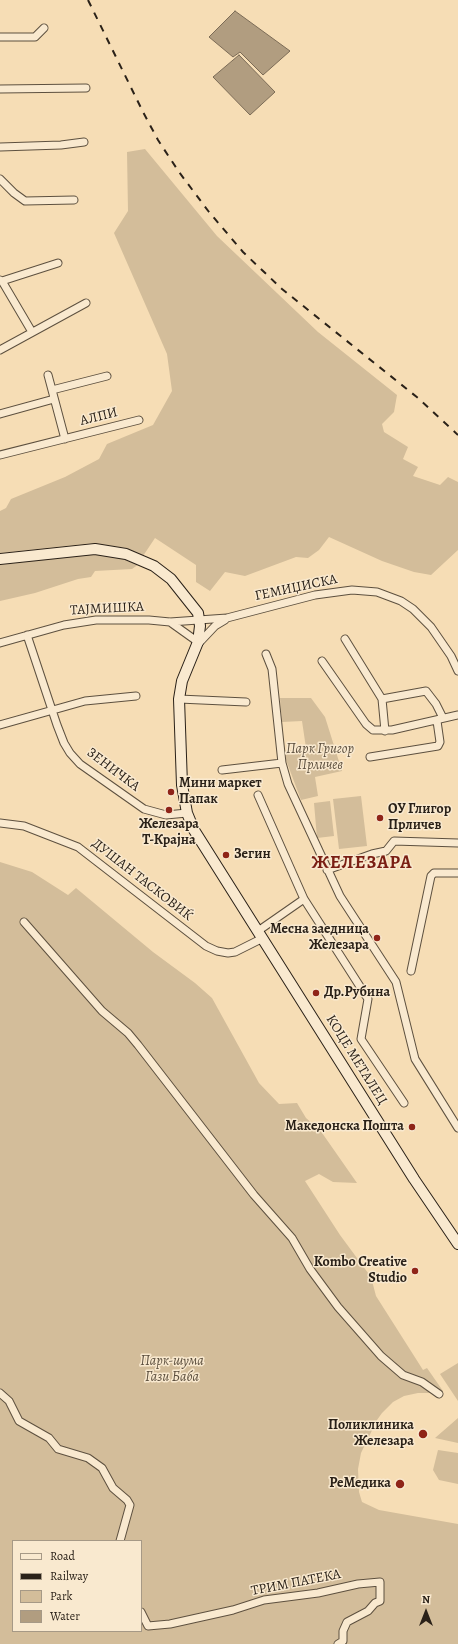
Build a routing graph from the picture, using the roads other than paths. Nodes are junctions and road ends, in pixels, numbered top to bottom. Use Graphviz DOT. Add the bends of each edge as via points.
graph roads {
  1 [pos="44,28"];
  2 [pos="0,37"];
  3 [pos="86,88"];
  4 [pos="0,90"];
  5 [pos="84,142"];
  6 [pos="0,147"];
  7 [pos="0,179"];
  8 [pos="74,200"];
  9 [pos="58,263"];
  10 [pos="1,281"];
  11 [pos="86,303"];
  12 [pos="32,332"];
  13 [pos="0,350"];
  14 [pos="48,375"];
  15 [pos="107,376"];
  16 [pos="52,390"];
  17 [pos="54,399"];
  18 [pos="0,414"];
  19 [pos="139,420"];
  20 [pos="65,439"];
  21 [pos="0,455"];
  22 [pos="0,559"];
  23 [pos="227,618"];
  24 [pos="200,621"];
  25 [pos="170,622"];
  26 [pos="27,635"];
  27 [pos="345,639"];
  28 [pos="0,643"];
  29 [pos="198,643"];
  30 [pos="266,654"];
  31 [pos="322,661"];
  32 [pos="458,671"];
  33 [pos="136,696"];
  34 [pos="179,699"];
  35 [pos="382,699"];
  36 [pos="246,702"];
  37 [pos="52,709"];
  38 [pos="458,715"];
  39 [pos="440,719"];
  40 [pos="0,725"];
  41 [pos="384,731"];
  42 [pos="370,757"];
  43 [pos="282,763"];
  44 [pos="222,770"];
  45 [pos="258,795"];
  46 [pos="187,813"];
  47 [pos="0,823"];
  48 [pos="458,843"];
  49 [pos="327,870"];
  50 [pos="458,873"];
  51 [pos="304,899"];
  52 [pos="24,922"];
  53 [pos="260,934"];
  54 [pos="411,971"];
  55 [pos="404,1103"];
  56 [pos="458,1128"];
  57 [pos="458,1244"];
  58 [pos="0,1393"];
  59 [pos="439,1394"];
  60 [pos="120,1540"];
  61 [pos="142,1614"];
  62 [pos="338,1644"];
  1 -- 2 [label="street" via="34,37"];
  3 -- 4 [label="street"];
  5 -- 6 [label="street"];
  7 -- 8 [label="street" via="25,201"];
  9 -- 10 [label="street"];
  10 -- 12 [label="street"];
  11 -- 12 [label="street"];
  12 -- 13 [label="street"];
  14 -- 16 [label="street, АЛПИ"];
  15 -- 16 [label="street"];
  16 -- 17 [label="street, АЛПИ"];
  17 -- 18 [label="street"];
  17 -- 20 [label="street, АЛПИ"];
  19 -- 20 [label="street, АЛПИ"];
  20 -- 21 [label="street, АЛПИ"];
  22 -- 24 [label="street" via="95,549 126,554 154,566 171,579 198,613"];
  23 -- 24 [label="street, ГЕМИЏИСКА"];
  23 -- 29 [label="street, КОЦЕ МЕТАЛЕЦ"];
  23 -- 32 [label="street, ГЕМИЏИСКА" via="335,591 377,592 400,601 424,619 441,641"];
  24 -- 25 [label="street, ТАЈМИШКА"];
  24 -- 29 [label="street, КОЦЕ МЕТАЛЕЦ"];
  25 -- 26 [label="street, ТАЈМИШКА" via="96,620"];
  25 -- 29 [label="street"];
  26 -- 28 [label="street, ТАЈМИШКА"];
  26 -- 37 [label="street, ЗЕНИЧКА"];
  27 -- 35 [label="street"];
  29 -- 34 [label="street, КОЦЕ МЕТАЛЕЦ" via="182,681"];
  30 -- 43 [label="street" via="272,669 276,694"];
  31 -- 41 [label="street" via="366,724 373,730"];
  33 -- 37 [label="street" via="85,701"];
  34 -- 36 [label="street"];
  34 -- 46 [label="street, КОЦЕ МЕТАЛЕЦ" via="180,767"];
  35 -- 39 [label="street" via="426,691 436,704"];
  35 -- 41 [label="street"];
  37 -- 40 [label="street"];
  37 -- 46 [label="street, ЗЕНИЧКА" via="64,743 80,764 144,808 166,815"];
  38 -- 39 [label="street"];
  39 -- 41 [label="street"];
  39 -- 42 [label="street" via="438,746"];
  43 -- 44 [label="street"];
  43 -- 49 [label="street" via="288,784"];
  45 -- 51 [label="street, КОЦЕ МЕТАЛЕЦ"];
  46 -- 53 [label="street, КОЦЕ МЕТАЛЕЦ" via="194,830"];
  47 -- 53 [label="street, ДУШАН ТАСКОВИЌ" via="24,826 78,847 217,952 235,952"];
  48 -- 49 [label="street" via="394,841 386,851"];
  49 -- 56 [label="street" via="340,896 396,982 415,1059"];
  50 -- 54 [label="street" via="434,873 431,876"];
  51 -- 53 [label="street"];
  51 -- 55 [label="street, КОЦЕ МЕТАЛЕЦ" via="368,999 361,1039"];
  52 -- 59 [label="street" via="102,1011 138,1045 254,1195 292,1238 310,1269 338,1307 381,1356 403,1375 422,1382"];
  53 -- 57 [label="street, КОЦЕ МЕТАЛЕЦ" via="414,1179"];
  58 -- 60 [label="street" via="9,1401 19,1421 49,1438 58,1448 88,1458 102,1468 113,1488 130,1505"];
  61 -- 62 [label="street, ТРИМ ПАТЕКА" via="148,1626 170,1624 233,1610 264,1600 380,1582 380,1601 344,1625 343,1641"];
}
